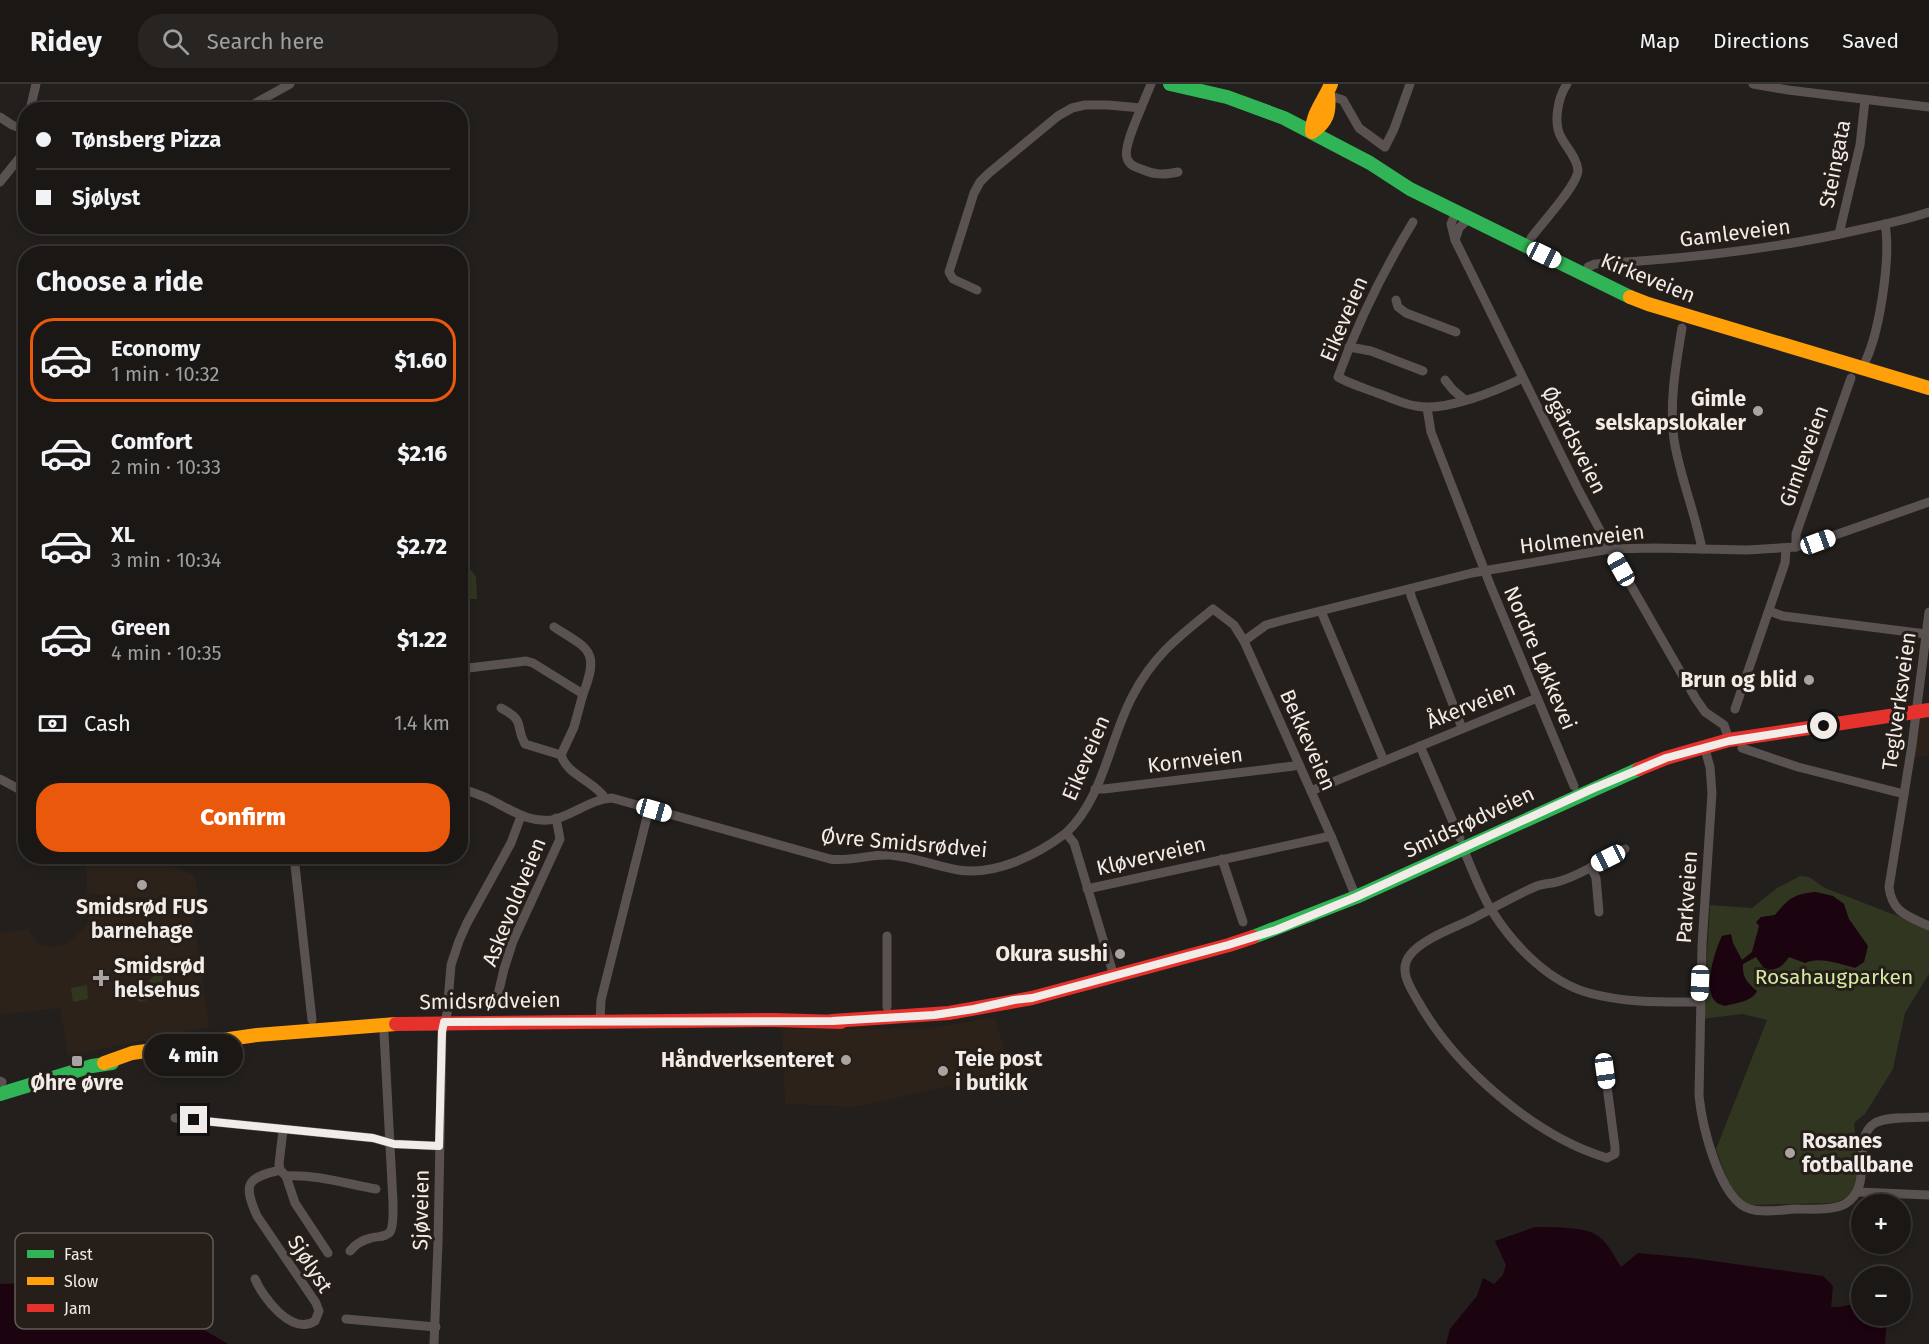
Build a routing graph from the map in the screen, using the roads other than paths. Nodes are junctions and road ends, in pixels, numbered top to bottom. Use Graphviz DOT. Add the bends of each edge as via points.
graph roads {
  1 [pos="36,84"];
  2 [pos="290,84"];
  3 [pos="1151,84"];
  4 [pos="1170,84"];
  5 [pos="1213,84"];
  6 [pos="1410,84"];
  7 [pos="1567,84"];
  8 [pos="1753,84"];
  9 [pos="1330,89"];
  10 [pos="1865,100"];
  11 [pos="32,102"];
  12 [pos="257,102"];
  13 [pos="1929,107"];
  14 [pos="1141,108"];
  15 [pos="0,117"];
  16 [pos="18,127"];
  17 [pos="1315,127"];
  18 [pos="18,160"];
  19 [pos="1178,172"];
  20 [pos="0,182"];
  21 [pos="1455,212"];
  22 [pos="1929,212"];
  23 [pos="1469,218"];
  24 [pos="1413,222"];
  25 [pos="1885,224"];
  26 [pos="1839,234"];
  27 [pos="1531,238"];
  28 [pos="1455,240"];
  29 [pos="1588,267"];
  30 [pos="977,290"];
  31 [pos="1396,300"];
  32 [pos="1682,328"];
  33 [pos="1456,332"];
  34 [pos="1349,346"];
  35 [pos="1866,360"];
  36 [pos="1423,372"];
  37 [pos="1523,378"];
  38 [pos="1851,378"];
  39 [pos="1445,380"];
  40 [pos="1929,388"];
  41 [pos="1465,400"];
  42 [pos="1427,408"];
  43 [pos="1929,502"];
  44 [pos="1796,547"];
  45 [pos="1610,549"];
  46 [pos="1702,549"];
  47 [pos="1786,549"];
  48 [pos="1485,570"];
  49 [pos="1410,589"];
  50 [pos="1213,609"];
  51 [pos="1321,611"];
  52 [pos="1769,611"];
  53 [pos="1929,612"];
  54 [pos="554,627"];
  55 [pos="1926,634"];
  56 [pos="1244,641"];
  57 [pos="468,668"];
  58 [pos="583,694"];
  59 [pos="1537,698"];
  60 [pos="501,708"];
  61 [pos="1735,709"];
  62 [pos="1922,711"];
  63 [pos="1462,728"];
  64 [pos="1729,741"];
  65 [pos="1420,746"];
  66 [pos="1704,747"];
  67 [pos="1742,748"];
  68 [pos="561,755"];
  69 [pos="1384,761"];
  70 [pos="1298,763"];
  71 [pos="0,781"];
  72 [pos="1574,786"];
  73 [pos="18,789"];
  74 [pos="1095,789"];
  75 [pos="468,791"];
  76 [pos="1311,791"];
  77 [pos="1904,794"];
  78 [pos="604,798"];
  79 [pos="650,809"];
  80 [pos="521,816"];
  81 [pos="556,819"];
  82 [pos="1066,833"];
  83 [pos="1331,836"];
  84 [pos="1461,843"];
  85 [pos="1625,849"];
  86 [pos="1222,859"];
  87 [pos="295,864"];
  88 [pos="1591,867"];
  89 [pos="1087,889"];
  90 [pos="1356,897"];
  91 [pos="1491,909"];
  92 [pos="1599,912"];
  93 [pos="1243,922"];
  94 [pos="1929,926"];
  95 [pos="887,936"];
  96 [pos="1114,976"];
  97 [pos="497,999"];
  98 [pos="1700,1002"];
  99 [pos="887,1007"];
  100 [pos="312,1020"];
  101 [pos="600,1021"];
  102 [pos="444,1022"];
  103 [pos="384,1033"];
  104 [pos="1605,1071"];
  105 [pos="1,1085"];
  106 [pos="1929,1116"];
  107 [pos="176,1118"];
  108 [pos="283,1130"];
  109 [pos="390,1143"];
  110 [pos="439,1146"];
  111 [pos="283,1173"];
  112 [pos="376,1190"];
  113 [pos="1858,1192"];
  114 [pos="1929,1195"];
  115 [pos="350,1251"];
  116 [pos="328,1253"];
  117 [pos="255,1280"];
  118 [pos="346,1319"];
  119 [pos="436,1327"];
  120 [pos="434,1344"];
  1 -- 11 [label="street"];
  2 -- 12 [label="street"];
  3 -- 14 [label="street"];
  4 -- 17 [label="main road, Kirkeveien"];
  5 -- 17 [label="main road, Kirkeveien" via="1263,100"];
  6 -- 9 [label="street" via="1385,147 1359,128 1343,100"];
  7 -- 27 [label="street" via="1560,98 1557,126 1577,173"];
  8 -- 10 [label="street"];
  9 -- 17 [label="main road" via="1328,117"];
  10 -- 13 [label="street"];
  10 -- 26 [label="street, Steingata" via="1860,145"];
  14 -- 19 [label="street" via="1126,150 1128,161 1152,174"];
  14 -- 30 [label="street" via="1072,108 980,182 949,272 953,279"];
  15 -- 16 [label="street"];
  17 -- 21 [label="main road, Kirkeveien" via="1342,139 1410,189"];
  18 -- 20 [label="street"];
  21 -- 23 [label="main road, Kirkeveien"];
  21 -- 28 [label="street, Øgårdsveien" via="1451,224"];
  22 -- 25 [label="street, Gamleveien"];
  23 -- 28 [label="street" via="1459,228"];
  23 -- 40 [label="main road, Kirkeveien" via="1648,304"];
  24 -- 34 [label="street, Eikeveien" via="1371,296"];
  25 -- 26 [label="street, Gamleveien"];
  25 -- 35 [label="street" via="1887,244 1878,319"];
  26 -- 29 [label="street, Gamleveien" via="1777,247"];
  28 -- 37 [label="street, Øgårdsveien"];
  31 -- 33 [label="street" via="1406,313"];
  32 -- 46 [label="street" via="1673,431"];
  34 -- 36 [label="street"];
  34 -- 42 [label="street, Eikeveien" via="1338,377"];
  37 -- 41 [label="street, Eikeveien"];
  37 -- 45 [label="street, Øgårdsveien"];
  38 -- 44 [label="street, Gimleveien" via="1799,524"];
  39 -- 41 [label="street"];
  41 -- 42 [label="street, Eikeveien"];
  42 -- 48 [label="street, Nordre Løkkevei" via="1431,432"];
  43 -- 44 [label="street, Holmenveien"];
  44 -- 47 [label="street, Holmenveien"];
  45 -- 46 [label="street, Holmenveien"];
  45 -- 48 [label="street, Holmenveien"];
  45 -- 64 [label="street, Øgårdsveien" via="1696,699 1724,725"];
  46 -- 47 [label="street, Holmenveien"];
  47 -- 52 [label="street"];
  48 -- 49 [label="street, Holmenveien"];
  48 -- 59 [label="street, Nordre Løkkevei"];
  49 -- 51 [label="street, Holmenveien"];
  49 -- 63 [label="street"];
  50 -- 56 [label="street, Bekkeveien" via="1234,625"];
  50 -- 74 [label="street, Eikeveien" via="1163,651 1147,670 1123,717"];
  51 -- 56 [label="street, Holmenveien" via="1266,625"];
  51 -- 69 [label="street"];
  52 -- 55 [label="street"];
  52 -- 61 [label="street"];
  53 -- 55 [label="street, Teglverksveien"];
  54 -- 58 [label="street" via="590,655 591,674"];
  55 -- 62 [label="street, Teglverksveien"];
  56 -- 70 [label="street, Bekkeveien"];
  57 -- 58 [label="street" via="526,661"];
  58 -- 68 [label="street"];
  59 -- 63 [label="street, Åkerveien"];
  59 -- 72 [label="street, Nordre Løkkevei"];
  60 -- 68 [label="street" via="518,720 525,744"];
  62 -- 64 [label="main road, Smidsrødveien"];
  62 -- 77 [label="street, Teglverksveien"];
  63 -- 65 [label="street, Åkerveien"];
  64 -- 66 [label="main road, Smidsrødveien"];
  65 -- 69 [label="street, Åkerveien"];
  65 -- 84 [label="street, Åkerveien"];
  66 -- 84 [label="main road, Smidsrødveien" via="1666,758"];
  66 -- 98 [label="street, Parkveien" via="1712,793"];
  67 -- 77 [label="street, Teglverksveien"];
  68 -- 78 [label="street" via="567,766 595,786"];
  69 -- 76 [label="street, Åkerveien"];
  70 -- 74 [label="street, Kornveien" via="1238,774"];
  70 -- 76 [label="street, Bekkeveien"];
  71 -- 73 [label="street"];
  74 -- 82 [label="street, Eikeveien"];
  75 -- 80 [label="street"];
  76 -- 83 [label="street, Bekkeveien"];
  77 -- 94 [label="street, Teglverksveien" via="1890,896 1902,913"];
  78 -- 79 [label="street, Øvre Smidsrødvei"];
  78 -- 81 [label="street"];
  79 -- 82 [label="street, Øvre Smidsrødvei" via="830,859 886,855 974,871 1014,862"];
  79 -- 101 [label="street" via="601,1000"];
  80 -- 81 [label="street"];
  80 -- 102 [label="street, Sjøveien" via="459,941 451,965"];
  81 -- 97 [label="street, Askevoldveien" via="560,839 513,941"];
  82 -- 89 [label="street" via="1074,843"];
  83 -- 86 [label="street, Kløverveien"];
  83 -- 90 [label="street, Bekkeveien"];
  84 -- 90 [label="main road, Smidsrødveien"];
  84 -- 91 [label="street, Åkerveien"];
  85 -- 88 [label="street"];
  86 -- 89 [label="street, Kløverveien"];
  86 -- 93 [label="street, Kløverveien"];
  87 -- 100 [label="street"];
  88 -- 91 [label="street" via="1560,881 1538,885"];
  88 -- 92 [label="street"];
  89 -- 96 [label="street"];
  90 -- 96 [label="main road, Smidsrødveien" via="1276,930"];
  91 -- 98 [label="street, Åkerveien" via="1527,955 1572,987 1624,1000"];
  91 -- 104 [label="street" via="1419,946 1407,958 1405,972 1409,985 1435,1027 1470,1069 1521,1113 1570,1143 1607,1158 1615,1154 1615,1147"];
  95 -- 99 [label="street"];
  96 -- 101 [label="main road, Smidsrødveien" via="980,1017 934,1024 893,1027 832,1021"];
  98 -- 113 [label="street, Parkveien" via="1700,1108 1718,1171 1734,1198 1751,1209 1814,1209 1840,1206"];
  101 -- 102 [label="main road, Smidsrødveien"];
  102 -- 105 [label="main road, Smidsrødveien" via="287,1032 136,1052 104,1063"];
  102 -- 110 [label="street, Sjøveien"];
  103 -- 109 [label="street, Sjølyst"];
  106 -- 113 [label="street" via="1889,1119 1876,1122 1868,1130"];
  107 -- 108 [label="street"];
  108 -- 109 [label="street"];
  108 -- 111 [label="street, Sjølyst" via="279,1164"];
  109 -- 110 [label="street"];
  109 -- 115 [label="street, Sjølyst" via="390,1232 367,1239"];
  110 -- 119 [label="street, Sjøveien"];
  111 -- 112 [label="street, Sjølyst"];
  111 -- 116 [label="street, Sjølyst" via="295,1203"];
  111 -- 117 [label="street, Sjølyst" via="255,1178 249,1189 250,1200 316,1303 319,1311 315,1321 296,1324 284,1318"];
  113 -- 114 [label="street"];
  118 -- 119 [label="street"];
  119 -- 120 [label="street, Sjøveien"];
}
